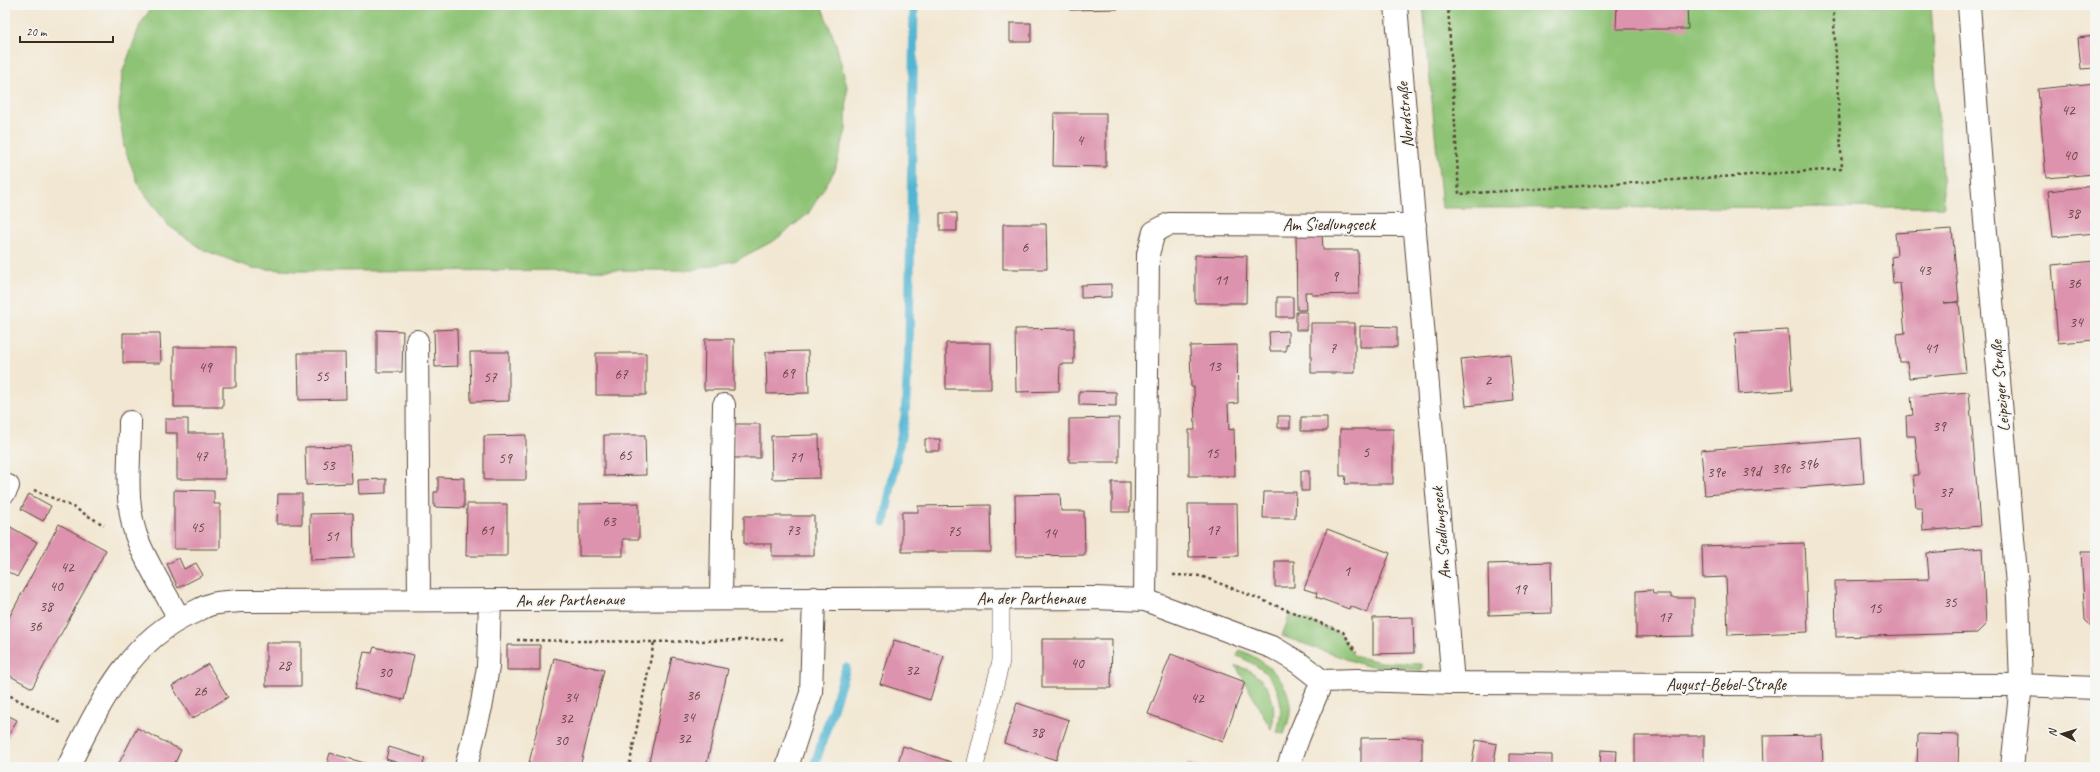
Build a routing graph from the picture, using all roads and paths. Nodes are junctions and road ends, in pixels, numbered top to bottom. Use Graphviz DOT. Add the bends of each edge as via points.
graph roads {
  1 [pos="1396,5"];
  2 [pos="1448,5"];
  3 [pos="1833,5"];
  4 [pos="1969,5"];
  5 [pos="1415,225"];
  6 [pos="417,341"];
  7 [pos="724,405"];
  8 [pos="130,422"];
  9 [pos="6,489"];
  10 [pos="138,542"];
  11 [pos="1146,575"];
  12 [pos="721,598"];
  13 [pos="814,598"];
  14 [pos="1001,598"];
  15 [pos="419,599"];
  16 [pos="490,600"];
  17 [pos="1145,600"];
  18 [pos="179,618"];
  19 [pos="812,638"];
  20 [pos="489,641"];
  21 [pos="654,642"];
  22 [pos="1358,654"];
  23 [pos="1322,681"];
  24 [pos="1453,683"];
  25 [pos="2021,685"];
  26 [pos="2095,688"];
  27 [pos="5,693"];
  28 [pos="84,736"];
  29 [pos="976,762"];
  30 [pos="68,767"];
  31 [pos="466,767"];
  32 [pos="629,767"];
  33 [pos="787,767"];
  34 [pos="1288,767"];
  35 [pos="2012,767"];
  1 -- 5 [label="street, Nordstraße"];
  2 -- 3 [label="path" via="1459,194 1842,169"];
  4 -- 25 [label="street, Leipziger Straße" via="2018,596"];
  5 -- 11 [label="street, Am Siedlungseck" via="1169,224 1154,232 1148,254"];
  5 -- 24 [label="street, Am Siedlungseck"];
  6 -- 15 [label="street"];
  7 -- 12 [label="street"];
  8 -- 10 [label="street" via="129,490"];
  9 -- 10 [label="path" via="39,491"];
  10 -- 18 [label="street"];
  11 -- 17 [label="street, Am Siedlungseck"];
  11 -- 22 [label="path" via="1201,576 1343,632"];
  12 -- 13 [label="street, An der Parthenaue"];
  12 -- 16 [label="street, An der Parthenaue"];
  13 -- 14 [label="street, An der Parthenaue"];
  13 -- 19 [label="street"];
  14 -- 17 [label="street, An der Parthenaue"];
  14 -- 29 [label="lane" via="1001,661"];
  15 -- 16 [label="street, An der Parthenaue"];
  15 -- 18 [label="street, An der Parthenaue" via="239,601 211,605"];
  16 -- 20 [label="street"];
  17 -- 23 [label="street, An der Parthenaue" via="1274,648 1299,662"];
  18 -- 28 [label="street, An der Parthenaue" via="132,657"];
  19 -- 21 [label="path"];
  19 -- 33 [label="street" via="811,693"];
  20 -- 21 [label="path"];
  20 -- 31 [label="street" via="482,703"];
  21 -- 32 [label="path"];
  23 -- 24 [label="street, August-Bebel-Straße"];
  23 -- 34 [label="street"];
  24 -- 25 [label="street, August-Bebel-Straße"];
  25 -- 26 [label="street, August-Bebel-Straße"];
  25 -- 35 [label="street, Leipziger Straße"];
  27 -- 28 [label="path"];
  28 -- 30 [label="street, An der Parthenaue"];
}
